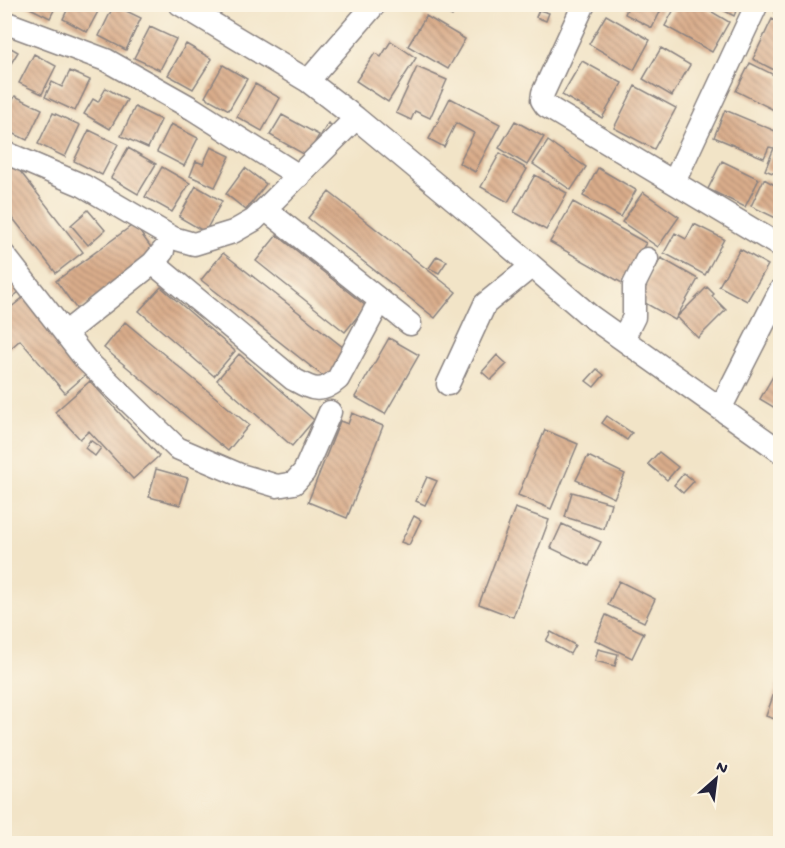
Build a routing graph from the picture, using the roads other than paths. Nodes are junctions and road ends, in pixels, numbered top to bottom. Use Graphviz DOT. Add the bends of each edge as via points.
graph roads {
  1 [pos="180,4"];
  2 [pos="375,4"];
  3 [pos="584,4"];
  4 [pos="758,4"];
  5 [pos="4,22"];
  6 [pos="308,81"];
  7 [pos="356,118"];
  8 [pos="4,152"];
  9 [pos="298,176"];
  10 [pos="674,182"];
  11 [pos="265,209"];
  12 [pos="173,238"];
  13 [pos="780,246"];
  14 [pos="4,255"];
  15 [pos="647,259"];
  16 [pos="153,263"];
  17 [pos="532,266"];
  18 [pos="780,291"];
  19 [pos="380,301"];
  20 [pos="410,324"];
  21 [pos="65,333"];
  22 [pos="623,339"];
  23 [pos="448,384"];
  24 [pos="721,407"];
  25 [pos="330,412"];
  26 [pos="780,451"];
  1 -- 6 [label="street"];
  2 -- 6 [label="street"];
  3 -- 10 [label="street" via="542,100 551,110"];
  4 -- 10 [label="street"];
  5 -- 9 [label="street" via="106,60 193,109"];
  6 -- 7 [label="street"];
  7 -- 9 [label="street"];
  7 -- 17 [label="street"];
  8 -- 12 [label="street" via="84,186"];
  9 -- 11 [label="street"];
  10 -- 13 [label="street"];
  11 -- 12 [label="street" via="254,220 211,239 194,244"];
  11 -- 19 [label="street"];
  12 -- 16 [label="street"];
  14 -- 21 [label="street"];
  15 -- 22 [label="street" via="634,285 634,317"];
  16 -- 19 [label="street" via="293,379 312,389 328,388 338,380"];
  16 -- 21 [label="street"];
  17 -- 22 [label="street"];
  17 -- 23 [label="street" via="485,304"];
  18 -- 24 [label="street"];
  19 -- 20 [label="street"];
  21 -- 25 [label="street" via="110,385 177,448 240,475 277,486 294,483 304,472"];
  22 -- 24 [label="street"];
  24 -- 26 [label="street"];
}
